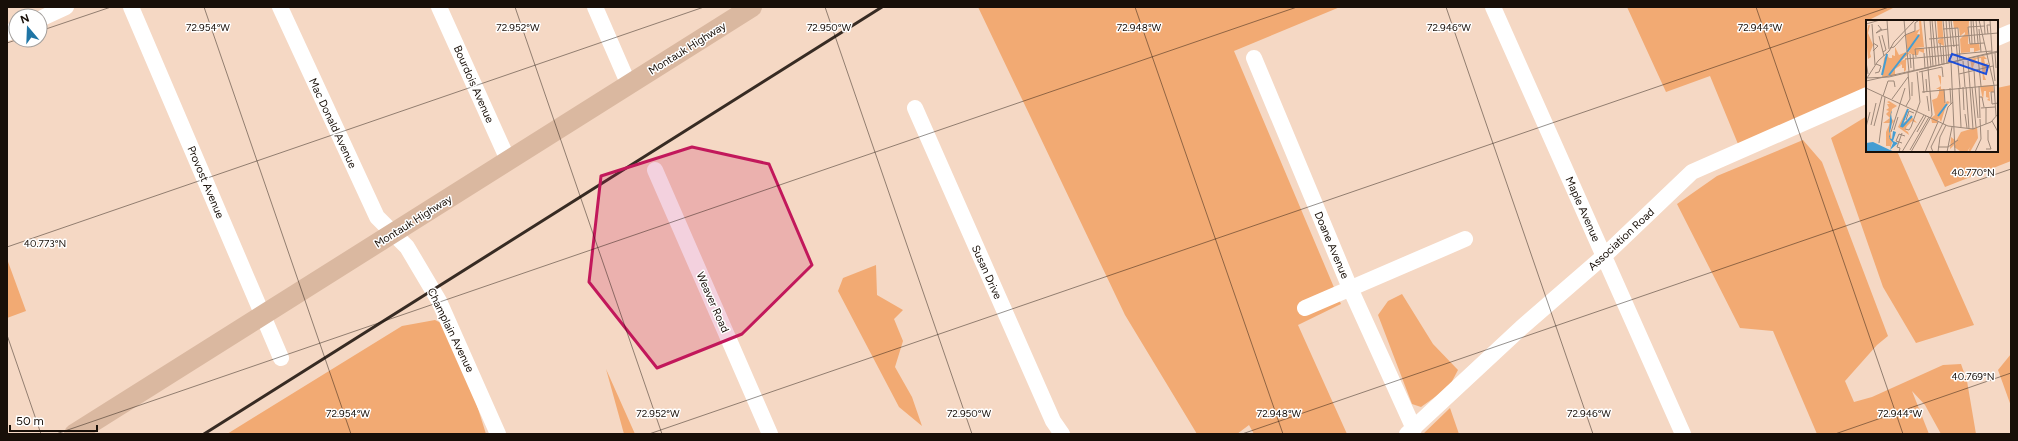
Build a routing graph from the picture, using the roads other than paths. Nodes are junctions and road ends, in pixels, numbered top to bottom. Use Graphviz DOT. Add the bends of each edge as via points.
graph roads {
  1 [pos="66,7"];
  2 [pos="131,7"];
  3 [pos="280,7"];
  4 [pos="439,7"];
  5 [pos="595,7"];
  6 [pos="752,7"];
  7 [pos="1493,7"];
  8 [pos="48,15"];
  9 [pos="2011,32"];
  10 [pos="1998,38"];
  11 [pos="1254,58"];
  12 [pos="629,85"];
  13 [pos="1866,95"];
  14 [pos="915,108"];
  15 [pos="508,160"];
  16 [pos="655,170"];
  17 [pos="393,234"];
  18 [pos="1465,239"];
  19 [pos="1604,256"];
  20 [pos="1350,288"];
  21 [pos="1305,308"];
  22 [pos="263,316"];
  23 [pos="281,358"];
  24 [pos="86,431"];
  25 [pos="1410,431"];
  26 [pos="498,434"];
  27 [pos="770,434"];
  28 [pos="1062,434"];
  29 [pos="1683,434"];
  1 -- 8 [label="street"];
  2 -- 22 [label="street, Provost Avenue"];
  3 -- 17 [label="street, Mac Donald Avenue" via="377,217"];
  4 -- 15 [label="street, Bourdois Avenue"];
  5 -- 12 [label="street"];
  6 -- 12 [label="main road, Montauk Highway"];
  7 -- 19 [label="street, Maple Avenue"];
  9 -- 10 [label="street"];
  11 -- 20 [label="street, Doane Avenue"];
  12 -- 15 [label="main road, Montauk Highway"];
  13 -- 19 [label="street, Association Road" via="1692,172"];
  14 -- 28 [label="street, Susan Drive" via="1053,421"];
  15 -- 17 [label="main road, Montauk Highway"];
  16 -- 27 [label="street, Weaver Road"];
  17 -- 22 [label="main road, Montauk Highway"];
  17 -- 26 [label="street, Champlain Avenue" via="407,247 446,315"];
  18 -- 20 [label="street"];
  19 -- 25 [label="street, Association Road" via="1521,328"];
  19 -- 29 [label="street, Maple Avenue"];
  20 -- 21 [label="street"];
  20 -- 25 [label="street, Doane Avenue"];
  22 -- 23 [label="street, Provost Avenue"];
  22 -- 24 [label="main road, Montauk Highway"];
}
